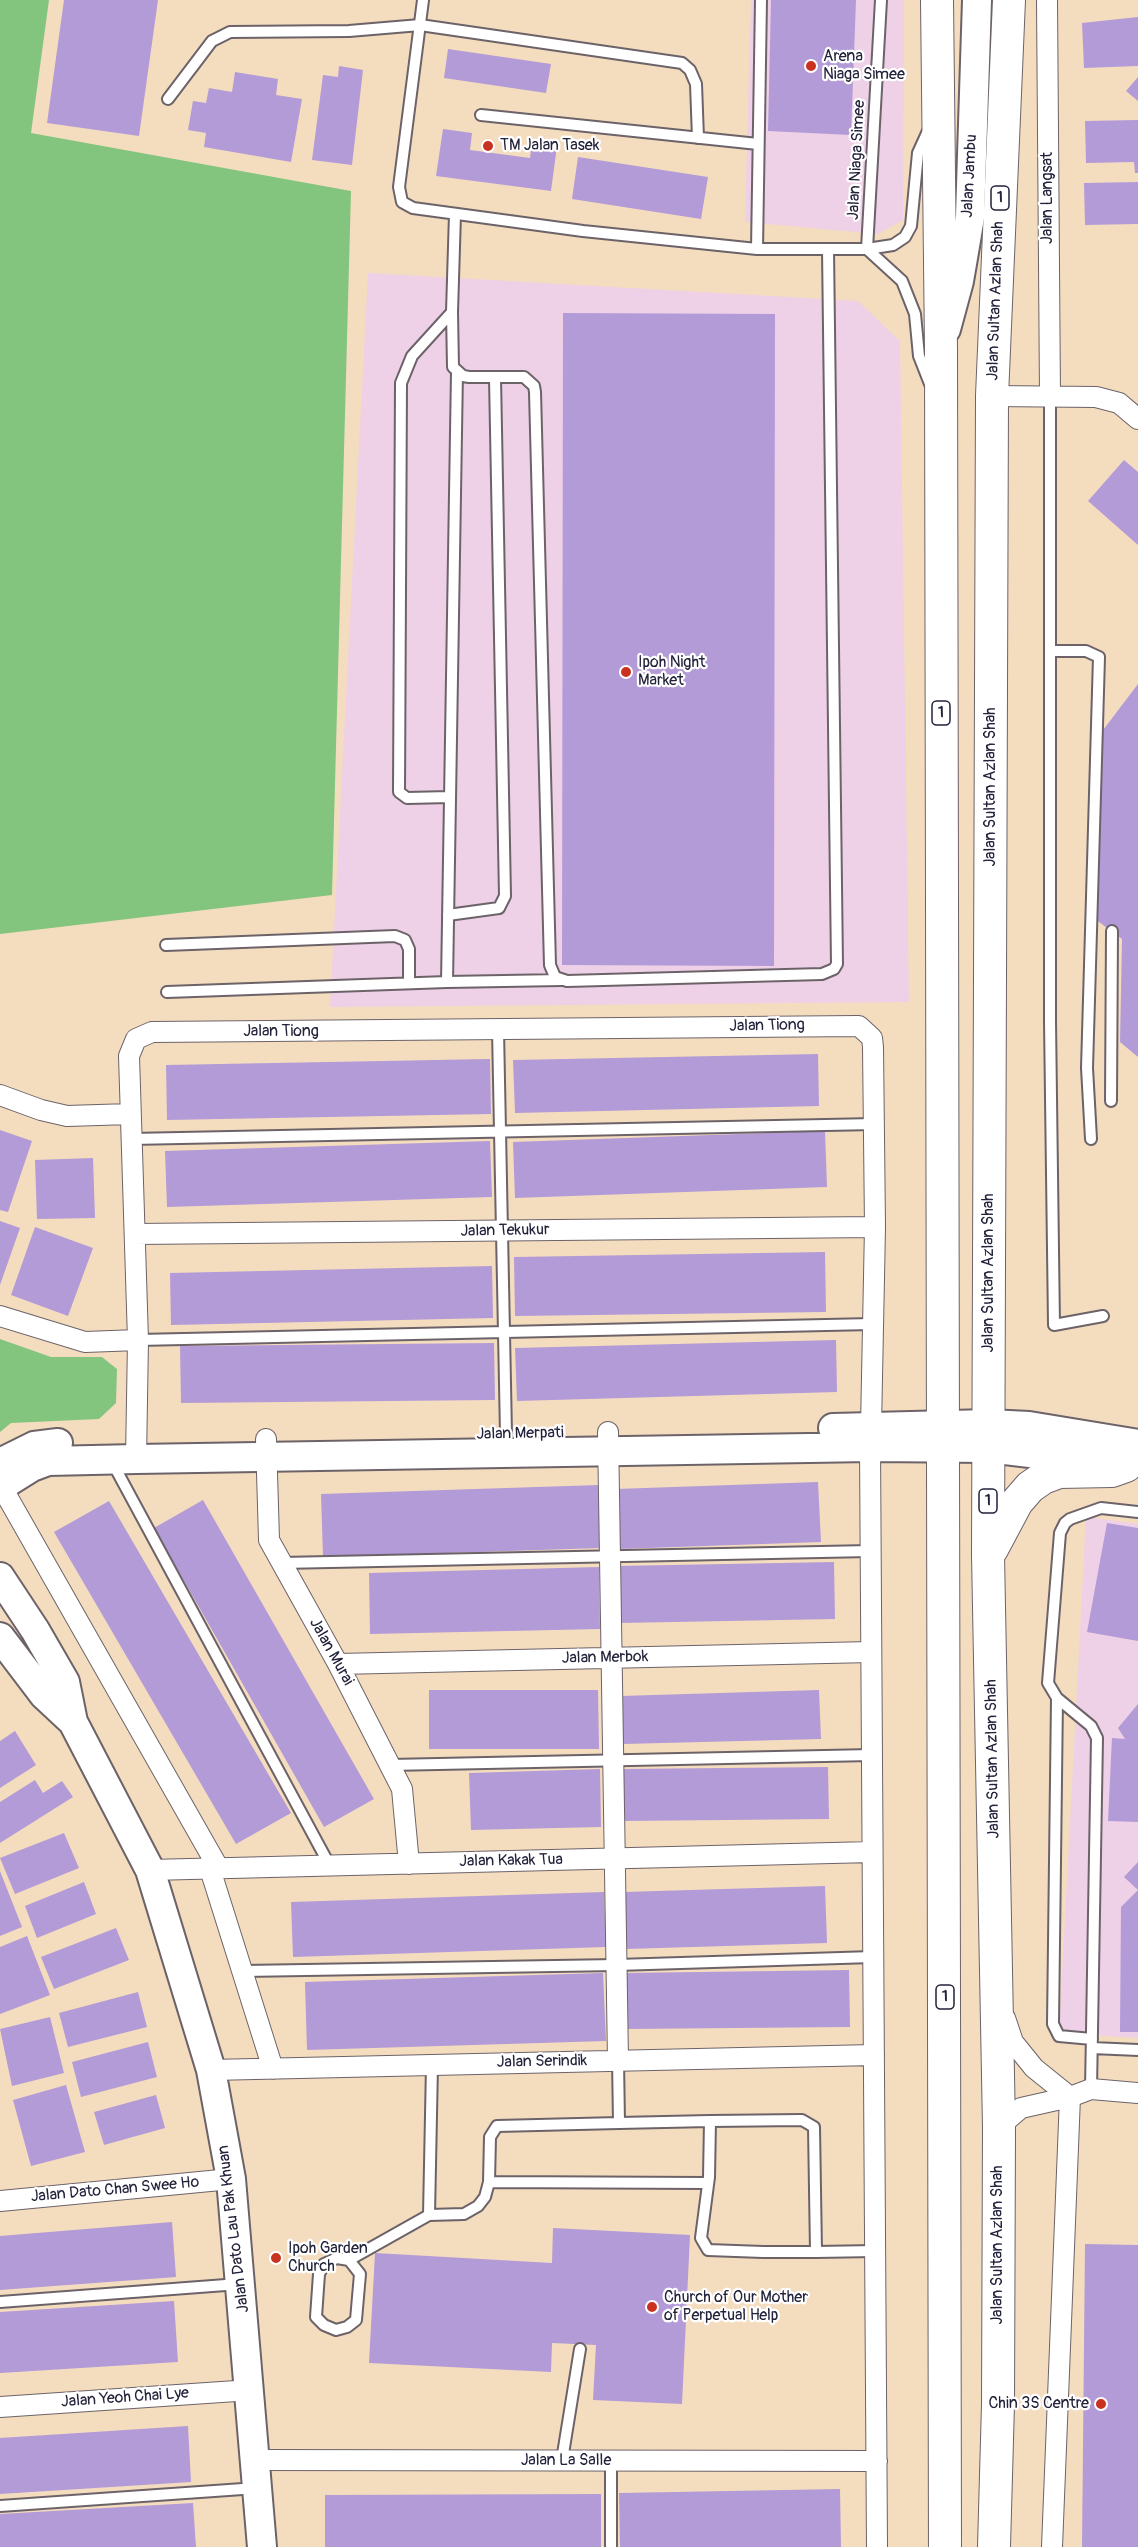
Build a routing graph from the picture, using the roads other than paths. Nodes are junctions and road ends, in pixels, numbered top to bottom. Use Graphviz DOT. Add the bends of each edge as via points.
graph roads {
  1 [pos="423,0"];
  2 [pos="761,0"];
  3 [pos="881,0"];
  4 [pos="937,0"];
  5 [pos="977,0"];
  6 [pos="1009,0"];
  7 [pos="1047,0"];
  8 [pos="420,25"];
  9 [pos="168,99"];
  10 [pos="937,113"];
  11 [pos="481,115"];
  12 [pos="698,138"];
  13 [pos="758,144"];
  14 [pos="455,214"];
  15 [pos="757,249"];
  16 [pos="828,249"];
  17 [pos="867,249"];
  18 [pos="452,312"];
  19 [pos="941,349"];
  20 [pos="457,372"];
  21 [pos="495,378"];
  22 [pos="992,396"];
  23 [pos="1050,396"];
  24 [pos="940,410"];
  25 [pos="1138,419"];
  26 [pos="1050,651"];
  27 [pos="450,797"];
  28 [pos="448,915"];
  29 [pos="1112,931"];
  30 [pos="166,945"];
  31 [pos="561,980"];
  32 [pos="409,981"];
  33 [pos="447,982"];
  34 [pos="167,992"];
  35 [pos="498,1030"];
  36 [pos="0,1095"];
  37 [pos="1111,1101"];
  38 [pos="130,1114"];
  39 [pos="875,1124"];
  40 [pos="500,1131"];
  41 [pos="131,1139"];
  42 [pos="1091,1139"];
  43 [pos="875,1227"];
  44 [pos="502,1232"];
  45 [pos="135,1234"];
  46 [pos="0,1316"];
  47 [pos="1103,1316"];
  48 [pos="872,1324"];
  49 [pos="504,1332"];
  50 [pos="138,1340"];
  51 [pos="944,1436"];
  52 [pos="988,1436"];
  53 [pos="870,1437"];
  54 [pos="609,1442"];
  55 [pos="506,1444"];
  56 [pos="266,1448"];
  57 [pos="121,1455"];
  58 [pos="1134,1460"];
  59 [pos="0,1463"];
  60 [pos="3,1498"];
  61 [pos="1138,1512"];
  62 [pos="870,1551"];
  63 [pos="988,1555"];
  64 [pos="610,1557"];
  65 [pos="281,1563"];
  66 [pos="1,1584"];
  67 [pos="0,1637"];
  68 [pos="871,1652"];
  69 [pos="612,1658"];
  70 [pos="338,1664"];
  71 [pos="24,1669"];
  72 [pos="1057,1698"];
  73 [pos="74,1722"];
  74 [pos="872,1755"];
  75 [pos="614,1760"];
  76 [pos="390,1765"];
  77 [pos="872,1852"];
  78 [pos="615,1859"];
  79 [pos="409,1864"];
  80 [pos="330,1866"];
  81 [pos="214,1869"];
  82 [pos="150,1870"];
  83 [pos="873,1957"];
  84 [pos="616,1965"];
  85 [pos="243,1971"];
  86 [pos="998,1997"];
  87 [pos="1092,2044"];
  88 [pos="1138,2050"];
  89 [pos="874,2055"];
  90 [pos="618,2060"];
  91 [pos="432,2065"];
  92 [pos="273,2069"];
  93 [pos="210,2070"];
  94 [pos="1091,2089"];
  95 [pos="1138,2094"];
  96 [pos="1070,2097"];
  97 [pos="710,2121"];
  98 [pos="619,2123"];
  99 [pos="999,2127"];
  100 [pos="231,2179"];
  101 [pos="489,2182"];
  102 [pos="707,2183"];
  103 [pos="0,2200"];
  104 [pos="429,2215"];
  105 [pos="875,2251"];
  106 [pos="816,2252"];
  107 [pos="349,2260"];
  108 [pos="241,2284"];
  109 [pos="0,2302"];
  110 [pos="580,2349"];
  111 [pos="251,2390"];
  112 [pos="0,2407"];
  113 [pos="256,2460"];
  114 [pos="562,2460"];
  115 [pos="611,2461"];
  116 [pos="877,2461"];
  117 [pos="258,2488"];
  118 [pos="0,2506"];
  119 [pos="262,2547"];
  120 [pos="611,2547"];
  121 [pos="877,2547"];
  122 [pos="945,2547"];
  123 [pos="994,2547"];
  124 [pos="1052,2547"];
  1 -- 8 [label="lane"];
  2 -- 13 [label="lane"];
  3 -- 17 [label="lane, Jalan Niaga Simee"];
  4 -- 10 [label="main road, 1"];
  5 -- 19 [label="main road, Jalan Jambu" via="970,216 959,281"];
  6 -- 22 [label="main road, Jalan Sultan Azlan Shah / 1"];
  7 -- 23 [label="street, Jalan Langsat"];
  8 -- 9 [label="lane" via="349,31 230,32 212,41"];
  8 -- 12 [label="lane" via="682,63 696,84"];
  8 -- 14 [label="lane" via="399,196 413,208"];
  10 -- 17 [label="lane" via="918,153 911,226 905,237 893,244"];
  10 -- 19 [label="main road, 1"];
  11 -- 12 [label="lane"];
  12 -- 13 [label="lane"];
  13 -- 15 [label="lane"];
  14 -- 15 [label="lane"];
  14 -- 18 [label="lane"];
  15 -- 16 [label="lane"];
  16 -- 17 [label="lane"];
  16 -- 31 [label="lane" via="837,964 822,974"];
  17 -- 24 [label="lane" via="896,274 909,297 915,314 919,356"];
  18 -- 20 [label="lane" via="452,360"];
  18 -- 27 [label="lane" via="412,356 401,383 399,768 401,796"];
  19 -- 24 [label="main road, 1"];
  20 -- 21 [label="lane" via="469,377"];
  20 -- 27 [label="lane"];
  21 -- 28 [label="lane" via="505,896 498,908"];
  21 -- 31 [label="lane" via="524,377 535,392 550,965"];
  22 -- 23 [label="street"];
  22 -- 52 [label="main road, Jalan Sultan Azlan Shah / 1"];
  23 -- 25 [label="street" via="1110,399"];
  23 -- 26 [label="lane"];
  24 -- 51 [label="main road, 1"];
  26 -- 42 [label="lane" via="1086,651 1099,657 1087,1068"];
  26 -- 47 [label="lane" via="1054,1325"];
  27 -- 28 [label="lane"];
  28 -- 33 [label="lane"];
  29 -- 37 [label="lane"];
  30 -- 32 [label="lane" via="394,936 405,940 409,949"];
  31 -- 33 [label="lane"];
  32 -- 33 [label="lane"];
  32 -- 34 [label="lane"];
  35 -- 38 [label="street, Jalan Tiong" via="143,1034 136,1039 129,1056"];
  35 -- 39 [label="street, Jalan Tiong" via="859,1026 872,1038"];
  35 -- 40 [label="lane"];
  36 -- 38 [label="street" via="67,1116"];
  38 -- 41 [label="street, Jalan Tiong"];
  39 -- 40 [label="lane"];
  39 -- 43 [label="street"];
  40 -- 41 [label="lane"];
  40 -- 44 [label="lane"];
  41 -- 45 [label="street, Jalan Tiong"];
  43 -- 44 [label="street, Jalan Tekukur"];
  43 -- 48 [label="street"];
  44 -- 45 [label="street, Jalan Tekukur"];
  44 -- 49 [label="lane"];
  45 -- 50 [label="street, Jalan Tiong"];
  46 -- 50 [label="street" via="85,1342"];
  48 -- 49 [label="lane"];
  48 -- 53 [label="street"];
  49 -- 50 [label="lane"];
  49 -- 55 [label="lane"];
  50 -- 57 [label="street, Jalan Tiong"];
  51 -- 52 [label="main road, Jalan Merpati"];
  51 -- 53 [label="main road, Jalan Merpati"];
  51 -- 122 [label="main road, 1"];
  52 -- 58 [label="main road, Jalan Merpati" via="1086,1458"];
  52 -- 63 [label="main road, Jalan Sultan Azlan Shah / 1"];
  53 -- 54 [label="main road, Jalan Merpati"];
  53 -- 62 [label="street"];
  54 -- 55 [label="main road, Jalan Merpati"];
  54 -- 64 [label="street"];
  55 -- 56 [label="main road, Jalan Merpati"];
  56 -- 57 [label="main road, Jalan Merpati"];
  56 -- 65 [label="street, Jalan Murai" via="269,1540"];
  57 -- 59 [label="main road, Jalan Merpati" via="51,1443 34,1446"];
  57 -- 60 [label="main road, Jalan Merpati" via="48,1461 32,1467"];
  57 -- 80 [label="lane"];
  58 -- 63 [label="main road" via="1112,1471 1059,1472 1043,1478 1017,1502"];
  60 -- 81 [label="street"];
  61 -- 72 [label="lane" via="1101,1508 1070,1519 1062,1528 1048,1683"];
  62 -- 64 [label="lane"];
  62 -- 68 [label="street"];
  63 -- 86 [label="main road, Jalan Sultan Azlan Shah / 1"];
  64 -- 65 [label="lane"];
  64 -- 69 [label="street"];
  65 -- 70 [label="street, Jalan Murai"];
  66 -- 71 [label="main road"];
  66 -- 73 [label="main road, Jalan Dato Lau Pak Khuan" via="65,1682"];
  67 -- 71 [label="main road, Jalan Dato Lau Pak Khuan"];
  68 -- 69 [label="street, Jalan Merbok"];
  68 -- 74 [label="street"];
  69 -- 70 [label="street, Jalan Merbok"];
  69 -- 75 [label="street"];
  70 -- 76 [label="street, Jalan Murai"];
  71 -- 73 [label="main road, Jalan Dato Lau Pak Khuan" via="44,1695"];
  72 -- 87 [label="lane" via="1096,1734"];
  72 -- 87 [label="lane" via="1053,2024 1059,2036"];
  73 -- 82 [label="main road, Jalan Dato Lau Pak Khuan"];
  74 -- 75 [label="lane"];
  74 -- 77 [label="street"];
  75 -- 76 [label="lane"];
  75 -- 78 [label="street"];
  76 -- 79 [label="street, Jalan Murai" via="404,1796"];
  77 -- 78 [label="street, Jalan Kakak Tua"];
  77 -- 83 [label="street"];
  78 -- 79 [label="street, Jalan Kakak Tua"];
  78 -- 84 [label="street"];
  79 -- 80 [label="street, Jalan Kakak Tua"];
  80 -- 81 [label="street, Jalan Kakak Tua"];
  81 -- 82 [label="street, Jalan Kakak Tua"];
  81 -- 85 [label="street"];
  82 -- 93 [label="main road, Jalan Dato Lau Pak Khuan"];
  83 -- 84 [label="lane"];
  83 -- 89 [label="street"];
  84 -- 85 [label="lane"];
  84 -- 90 [label="street"];
  85 -- 92 [label="street"];
  86 -- 96 [label="street" via="1013,2042 1034,2068"];
  86 -- 99 [label="main road, Jalan Sultan Azlan Shah / 1"];
  87 -- 88 [label="lane"];
  87 -- 94 [label="lane"];
  89 -- 90 [label="street, Jalan Serindik"];
  89 -- 105 [label="street"];
  90 -- 91 [label="street, Jalan Serindik"];
  90 -- 98 [label="lane"];
  91 -- 92 [label="street, Jalan Serindik"];
  91 -- 104 [label="lane"];
  92 -- 93 [label="street, Jalan Serindik"];
  93 -- 100 [label="main road, Jalan Dato Lau Pak Khuan"];
  94 -- 95 [label="street"];
  94 -- 96 [label="street"];
  96 -- 99 [label="street" via="1022,2108"];
  96 -- 124 [label="street"];
  97 -- 98 [label="lane"];
  97 -- 102 [label="lane"];
  97 -- 106 [label="lane" via="802,2120 814,2127"];
  98 -- 101 [label="lane" via="497,2126 490,2137"];
  99 -- 123 [label="main road, Jalan Sultan Azlan Shah / 1"];
  100 -- 103 [label="street, Jalan Dato Chan Swee Ho"];
  100 -- 108 [label="main road, Jalan Dato Lau Pak Khuan"];
  101 -- 102 [label="lane"];
  101 -- 104 [label="lane" via="485,2197 464,2214"];
  102 -- 106 [label="lane" via="701,2238 708,2250"];
  104 -- 107 [label="lane"];
  105 -- 106 [label="lane"];
  105 -- 116 [label="street"];
  107 -- 107 [label="lane" via="360,2274 356,2320 336,2330 316,2317 319,2274 324,2264 337,2258"];
  108 -- 109 [label="lane"];
  108 -- 111 [label="main road, Jalan Dato Lau Pak Khuan"];
  110 -- 114 [label="lane"];
  111 -- 112 [label="street, Jalan Yeoh Chai Lye"];
  111 -- 113 [label="main road, Jalan Dato Lau Pak Khuan"];
  113 -- 114 [label="street, Jalan La Salle"];
  113 -- 117 [label="main road, Jalan Dato Lau Pak Khuan"];
  114 -- 115 [label="street, Jalan La Salle"];
  115 -- 116 [label="street, Jalan La Salle"];
  115 -- 120 [label="lane"];
  116 -- 121 [label="street"];
  117 -- 118 [label="lane"];
  117 -- 119 [label="main road, Jalan Dato Lau Pak Khuan"];
}
